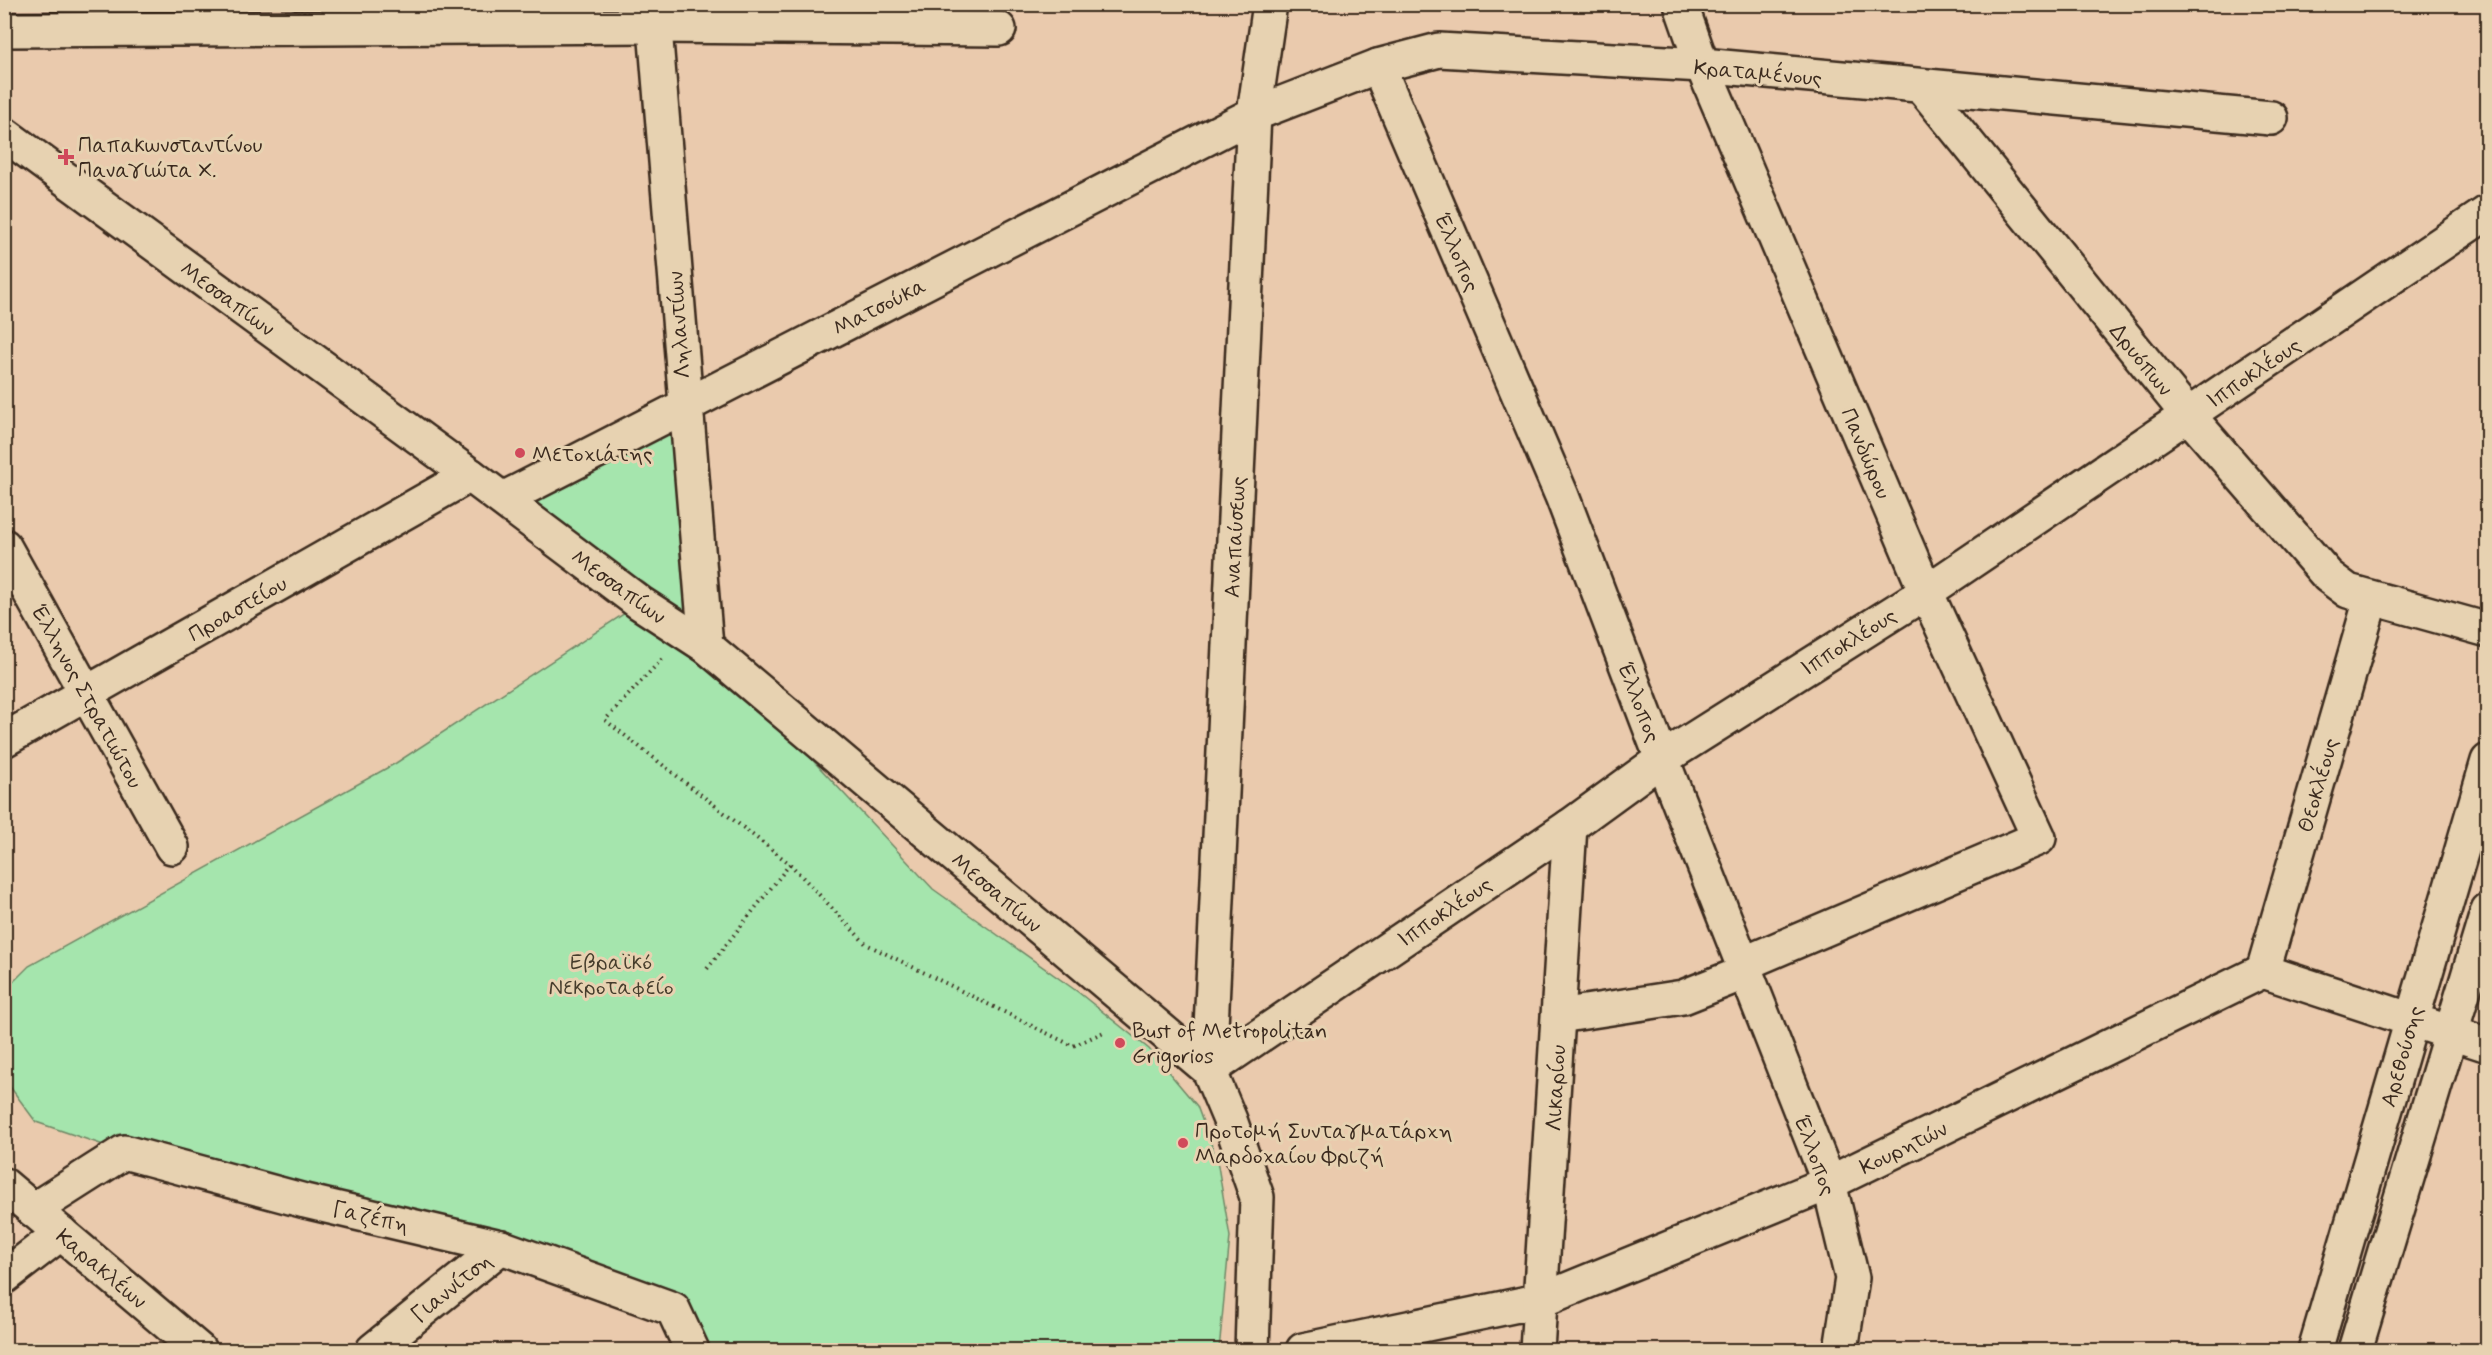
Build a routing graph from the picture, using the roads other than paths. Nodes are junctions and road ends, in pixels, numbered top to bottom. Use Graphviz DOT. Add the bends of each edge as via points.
graph roads {
  1 [pos="1270,4"];
  2 [pos="1684,4"];
  3 [pos="654,15"];
  4 [pos="999,29"];
  5 [pos="6,32"];
  6 [pos="1702,65"];
  7 [pos="1378,66"];
  8 [pos="1923,88"];
  9 [pos="1254,114"];
  10 [pos="2271,118"];
  11 [pos="4,134"];
  12 [pos="2487,212"];
  13 [pos="684,406"];
  14 [pos="2189,416"];
  15 [pos="470,476"];
  16 [pos="503,499"];
  17 [pos="4,546"];
  18 [pos="1926,592"];
  19 [pos="2371,599"];
  20 [pos="2487,630"];
  21 [pos="696,640"];
  22 [pos="87,693"];
  23 [pos="4,740"];
  24 [pos="1662,759"];
  25 [pos="2487,761"];
  26 [pos="1570,826"];
  27 [pos="172,847"];
  28 [pos="2487,910"];
  29 [pos="1745,968"];
  30 [pos="2263,971"];
  31 [pos="1559,1016"];
  32 [pos="2411,1021"];
  33 [pos="2451,1034"];
  34 [pos="2487,1045"];
  35 [pos="1209,1071"];
  36 [pos="1829,1183"];
  37 [pos="4,1185"];
  38 [pos="33,1210"];
  39 [pos="61,1233"];
  40 [pos="501,1246"];
  41 [pos="4,1277"];
  42 [pos="1542,1300"];
  43 [pos="199,1350"];
  44 [pos="373,1350"];
  45 [pos="692,1350"];
  46 [pos="1252,1350"];
  47 [pos="1303,1350"];
  48 [pos="1537,1350"];
  49 [pos="1841,1350"];
  50 [pos="2315,1350"];
  51 [pos="2355,1350"];
  1 -- 9 [label="street, Αναπαύσεως"];
  2 -- 6 [label="street, Πανδώρου" via="1682,8"];
  3 -- 4 [label="street"];
  3 -- 5 [label="street"];
  3 -- 13 [label="street, Ληλαντίων"];
  6 -- 7 [label="street, Κραταμένους" via="1439,50"];
  6 -- 8 [label="street, Κραταμένους"];
  6 -- 18 [label="street, Πανδώρου"];
  7 -- 9 [label="street, Κραταμένους"];
  7 -- 24 [label="street, Έλλοπος" via="1562,496"];
  8 -- 10 [label="street, Κραταμένους"];
  8 -- 14 [label="street, Δρυόπων"];
  9 -- 13 [label="street, Ματσούκα"];
  9 -- 35 [label="street, Αναπαύσεως"];
  11 -- 15 [label="street, Μεσσαπίων"];
  12 -- 14 [label="street, Ιπποκλέους"];
  13 -- 16 [label="street, Ματσούκα"];
  13 -- 21 [label="street, Ληλαντίων"];
  14 -- 18 [label="street, Ιπποκλέους"];
  14 -- 19 [label="street, Δρυόπων" via="2328,576 2348,591"];
  15 -- 16 [label="street, Μεσσαπίων"];
  15 -- 22 [label="street, Προαστείου"];
  16 -- 21 [label="street, Μεσσαπίων" via="640,603"];
  17 -- 22 [label="street, Έλληνος Στρατιώτου"];
  18 -- 24 [label="street, Ιπποκλέους"];
  18 -- 29 [label="street, Πανδώρου" via="2039,838"];
  19 -- 20 [label="street, Δρυόπων"];
  19 -- 30 [label="street, Θεοκλέους"];
  21 -- 35 [label="street, Μεσσαπίων"];
  22 -- 23 [label="street, Προαστείου"];
  22 -- 27 [label="street, Έλληνος Στρατιώτου"];
  24 -- 26 [label="street, Ιπποκλέους"];
  24 -- 29 [label="street, Έλλοπος"];
  25 -- 32 [label="street, Αρεθούσης"];
  26 -- 31 [label="street, Λικαρίου"];
  26 -- 35 [label="street, Ιπποκλέους"];
  28 -- 33 [label="street, Αρεθούσης"];
  29 -- 31 [label="street" via="1683,996"];
  29 -- 36 [label="street, Έλλοπος"];
  30 -- 32 [label="street"];
  30 -- 36 [label="street, Κουρητών"];
  31 -- 42 [label="street, Λικαρίου"];
  32 -- 33 [label="street"];
  32 -- 50 [label="street, Αρεθούσης"];
  33 -- 34 [label="street"];
  33 -- 51 [label="street, Αρεθούσης"];
  35 -- 46 [label="street" via="1257,1197"];
  36 -- 42 [label="street, Κουρητών"];
  36 -- 49 [label="street, Έλλοπος" via="1852,1278"];
  37 -- 38 [label="street, Καρακλέων"];
  38 -- 39 [label="street, Καρακλέων"];
  38 -- 40 [label="street, Γαζέπη" via="124,1152 305,1201"];
  39 -- 41 [label="street"];
  39 -- 43 [label="street, Καρακλέων"];
  40 -- 44 [label="street, Γιαννίτση"];
  40 -- 45 [label="street, Γαζέπη" via="673,1309"];
  42 -- 47 [label="street, Κουρητών"];
  42 -- 48 [label="street, Λικαρίου"];
}
